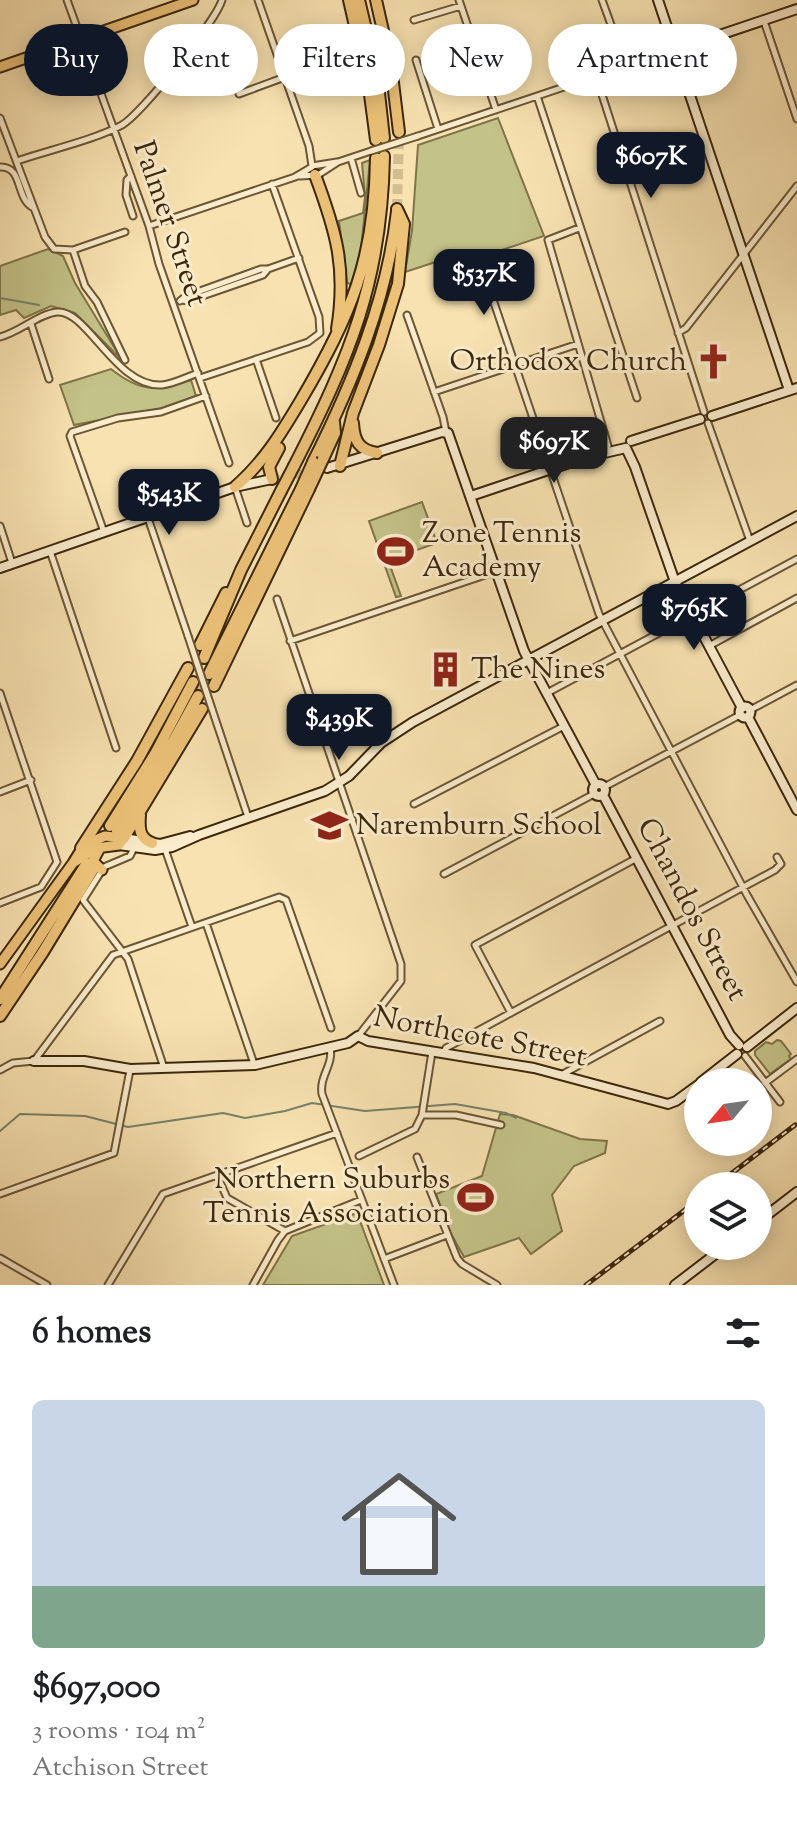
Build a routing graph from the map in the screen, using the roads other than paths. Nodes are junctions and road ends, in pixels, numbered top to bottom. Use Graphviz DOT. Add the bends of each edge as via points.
graph roads {
  1 [pos="67,0"];
  2 [pos="193,0"];
  3 [pos="222,0"];
  4 [pos="258,0"];
  5 [pos="349,0"];
  6 [pos="359,0"];
  7 [pos="376,0"];
  8 [pos="602,0"];
  9 [pos="658,0"];
  10 [pos="460,3"];
  11 [pos="797,9"];
  12 [pos="414,20"];
  13 [pos="764,20"];
  14 [pos="75,24"];
  15 [pos="123,24"];
  16 [pos="611,24"];
  17 [pos="666,24"];
  18 [pos="737,29"];
  19 [pos="274,46"];
  20 [pos="24,59"];
  21 [pos="416,60"];
  22 [pos="0,67"];
  23 [pos="548,92"];
  24 [pos="100,96"];
  25 [pos="292,96"];
  26 [pos="537,96"];
  27 [pos="602,96"];
  28 [pos="690,96"];
  29 [pos="496,110"];
  30 [pos="0,118"];
  31 [pos="797,119"];
  32 [pos="112,129"];
  33 [pos="438,129"];
  34 [pos="399,132"];
  35 [pos="378,149"];
  36 [pos="351,158"];
  37 [pos="17,161"];
  38 [pos="0,167"];
  39 [pos="316,169"];
  40 [pos="131,176"];
  41 [pos="272,184"];
  42 [pos="797,186"];
  43 [pos="361,193"];
  44 [pos="35,208"];
  45 [pos="133,216"];
  46 [pos="149,226"];
  47 [pos="579,228"];
  48 [pos="125,232"];
  49 [pos="73,250"];
  50 [pos="743,255"];
  51 [pos="299,258"];
  52 [pos="480,261"];
  53 [pos="173,303"];
  54 [pos="407,315"];
  55 [pos="31,324"];
  56 [pos="678,333"];
  57 [pos="0,337"];
  58 [pos="578,344"];
  59 [pos="330,350"];
  60 [pos="256,359"];
  61 [pos="125,360"];
  62 [pos="515,364"];
  63 [pos="199,376"];
  64 [pos="49,379"];
  65 [pos="793,389"];
  66 [pos="434,392"];
  67 [pos="206,396"];
  68 [pos="637,398"];
  69 [pos="353,413"];
  70 [pos="293,414"];
  71 [pos="276,418"];
  72 [pos="706,418"];
  73 [pos="446,432"];
  74 [pos="608,446"];
  75 [pos="630,446"];
  76 [pos="377,453"];
  77 [pos="587,457"];
  78 [pos="229,463"];
  79 [pos="321,463"];
  80 [pos="340,466"];
  81 [pos="550,470"];
  82 [pos="272,479"];
  83 [pos="235,487"];
  84 [pos="305,489"];
  85 [pos="471,496"];
  86 [pos="797,516"];
  87 [pos="147,517"];
  88 [pos="247,523"];
  89 [pos="0,526"];
  90 [pos="104,532"];
  91 [pos="750,542"];
  92 [pos="50,550"];
  93 [pos="797,559"];
  94 [pos="12,564"];
  95 [pos="0,568"];
  96 [pos="241,570"];
  97 [pos="497,571"];
  98 [pos="675,582"];
  99 [pos="728,596"];
  100 [pos="797,598"];
  101 [pos="277,599"];
  102 [pos="692,615"];
  103 [pos="602,621"];
  104 [pos="744,627"];
  105 [pos="290,641"];
  106 [pos="200,645"];
  107 [pos="709,646"];
  108 [pos="621,654"];
  109 [pos="204,658"];
  110 [pos="529,660"];
  111 [pos="188,668"];
  112 [pos="209,674"];
  113 [pos="193,682"];
  114 [pos="797,685"];
  115 [pos="214,686"];
  116 [pos="0,693"];
  117 [pos="547,693"];
  118 [pos="198,696"];
  119 [pos="207,709"];
  120 [pos="745,713"];
  121 [pos="564,726"];
  122 [pos="116,748"];
  123 [pos="673,751"];
  124 [pos="31,780"];
  125 [pos="338,784"];
  126 [pos="599,790"];
  127 [pos="0,792"];
  128 [pos="414,804"];
  129 [pos="797,810"];
  130 [pos="140,813"];
  131 [pos="249,818"];
  132 [pos="118,835"];
  133 [pos="160,845"];
  134 [pos="102,846"];
  135 [pos="81,848"];
  136 [pos="134,848"];
  137 [pos="637,858"];
  138 [pos="779,861"];
  139 [pos="73,863"];
  140 [pos="94,867"];
  141 [pos="444,874"];
  142 [pos="743,887"];
  143 [pos="0,903"];
  144 [pos="206,923"];
  145 [pos="672,926"];
  146 [pos="192,927"];
  147 [pos="122,951"];
  148 [pos="0,964"];
  149 [pos="797,982"];
  150 [pos="0,999"];
  151 [pos="797,1008"];
  152 [pos="511,1013"];
  153 [pos="0,1016"];
  154 [pos="660,1021"];
  155 [pos="331,1028"];
  156 [pos="358,1036"];
  157 [pos="330,1047"];
  158 [pos="742,1051"];
  159 [pos="437,1053"];
  160 [pos="797,1059"];
  161 [pos="34,1061"];
  162 [pos="255,1065"];
  163 [pos="720,1068"];
  164 [pos="754,1068"];
  165 [pos="130,1069"];
  166 [pos="164,1069"];
  167 [pos="0,1070"];
  168 [pos="563,1074"];
  169 [pos="772,1078"];
  170 [pos="772,1092"];
  171 [pos="684,1095"];
  172 [pos="780,1102"];
  173 [pos="422,1115"];
  174 [pos="501,1125"];
  175 [pos="337,1133"];
  176 [pos="359,1156"];
  177 [pos="417,1157"];
  178 [pos="217,1175"];
  179 [pos="797,1192"];
  180 [pos="0,1194"];
  181 [pos="361,1200"];
  182 [pos="772,1211"];
  183 [pos="285,1231"];
  184 [pos="447,1235"];
  185 [pos="0,1258"];
  186 [pos="384,1259"];
  187 [pos="708,1260"];
  188 [pos="47,1285"];
  189 [pos="108,1285"];
  190 [pos="253,1285"];
  191 [pos="394,1285"];
  192 [pos="497,1285"];
  193 [pos="675,1285"];
  1 -- 14 [label="street, Palmer Street"];
  2 -- 15 [label="main road"];
  3 -- 32 [label="street" via="136,114"];
  4 -- 19 [label="street"];
  5 -- 35 [label="highway"];
  6 -- 35 [label="highway" via="377,75"];
  7 -- 34 [label="highway"];
  8 -- 16 [label="street"];
  9 -- 17 [label="street"];
  10 -- 12 [label="street"];
  10 -- 29 [label="street"];
  11 -- 13 [label="street"];
  13 -- 18 [label="street"];
  13 -- 31 [label="street"];
  20 -- 22 [label="main road"];
  21 -- 33 [label="street"];
  23 -- 26 [label="street"];
  24 -- 32 [label="street, Palmer Street"];
  25 -- 39 [label="street"];
  26 -- 29 [label="street"];
  26 -- 47 [label="street"];
  27 -- 56 [label="street"];
  28 -- 50 [label="street"];
  29 -- 33 [label="street"];
  30 -- 37 [label="street"];
  32 -- 37 [label="street"];
  32 -- 40 [label="street, Palmer Street"];
  33 -- 35 [label="street, bridge"];
  35 -- 36 [label="street"];
  35 -- 59 [label="highway" via="365,258 354,299"];
  35 -- 96 [label="highway, bridge" via="380,234 362,314 340,371"];
  36 -- 39 [label="street"];
  36 -- 43 [label="street"];
  37 -- 44 [label="street"];
  38 -- 44 [label="street" via="13,170 25,202"];
  39 -- 41 [label="street"];
  39 -- 59 [label="highway" via="339,262 339,310"];
  40 -- 45 [label="street" via="126,195"];
  40 -- 46 [label="street, Palmer Street"];
  41 -- 46 [label="street"];
  41 -- 51 [label="street"];
  42 -- 50 [label="street"];
  44 -- 49 [label="street" via="48,244 61,252"];
  46 -- 53 [label="street, Palmer Street"];
  47 -- 58 [label="street" via="548,240"];
  47 -- 68 [label="street"];
  48 -- 49 [label="street"];
  49 -- 61 [label="street" via="85,286"];
  50 -- 56 [label="street"];
  50 -- 65 [label="street"];
  51 -- 53 [label="street"];
  51 -- 60 [label="street" via="321,323 317,337"];
  52 -- 62 [label="street"];
  53 -- 63 [label="street, Palmer Street"];
  54 -- 66 [label="street, Chandos Street"];
  55 -- 57 [label="street"];
  55 -- 63 [label="street" via="56,312 67,313 116,364 149,383"];
  55 -- 64 [label="street"];
  56 -- 72 [label="street"];
  58 -- 62 [label="street"];
  58 -- 74 [label="street"];
  59 -- 70 [label="highway"];
  60 -- 63 [label="street"];
  60 -- 71 [label="street"];
  62 -- 66 [label="street"];
  62 -- 81 [label="street"];
  63 -- 67 [label="street, Palmer Street"];
  65 -- 72 [label="street"];
  66 -- 73 [label="street, Chandos Street"];
  67 -- 78 [label="street, Palmer Street"];
  67 -- 90 [label="street" via="161,412 76,430 70,436"];
  69 -- 76 [label="highway" via="357,443"];
  69 -- 79 [label="highway" via="398,284 404,224 397,209 376,313"];
  69 -- 80 [label="highway"];
  70 -- 82 [label="highway" via="270,465"];
  70 -- 83 [label="highway" via="263,461"];
  72 -- 75 [label="street"];
  72 -- 91 [label="street"];
  73 -- 76 [label="street"];
  73 -- 85 [label="street, Chandos Street"];
  74 -- 75 [label="street"];
  74 -- 77 [label="street"];
  75 -- 77 [label="street"];
  75 -- 98 [label="street"];
  76 -- 80 [label="street"];
  77 -- 81 [label="street"];
  79 -- 80 [label="street"];
  79 -- 84 [label="highway, bridge"];
  81 -- 85 [label="street"];
  81 -- 103 [label="street"];
  82 -- 83 [label="street"];
  83 -- 87 [label="street"];
  83 -- 88 [label="street"];
  84 -- 112 [label="highway"];
  84 -- 115 [label="highway"];
  85 -- 97 [label="street, Chandos Street"];
  86 -- 91 [label="street"];
  87 -- 90 [label="street"];
  87 -- 119 [label="street, bridge"];
  89 -- 94 [label="street"];
  90 -- 92 [label="street"];
  91 -- 98 [label="street"];
  92 -- 94 [label="street"];
  92 -- 122 [label="street"];
  93 -- 99 [label="street"];
  94 -- 95 [label="street"];
  96 -- 106 [label="highway"];
  96 -- 109 [label="highway"];
  97 -- 105 [label="street"];
  97 -- 110 [label="street, Chandos Street"];
  98 -- 102 [label="street"];
  98 -- 103 [label="street"];
  99 -- 102 [label="street"];
  99 -- 104 [label="street"];
  100 -- 104 [label="street"];
  101 -- 105 [label="street"];
  102 -- 107 [label="street"];
  102 -- 108 [label="street"];
  103 -- 108 [label="street"];
  103 -- 110 [label="street"];
  104 -- 107 [label="street"];
  105 -- 125 [label="street"];
  107 -- 120 [label="street"];
  108 -- 117 [label="street"];
  108 -- 123 [label="street"];
  110 -- 117 [label="street, Chandos Street"];
  110 -- 125 [label="street" via="386,739"];
  111 -- 135 [label="highway"];
  113 -- 132 [label="highway"];
  114 -- 120 [label="street"];
  116 -- 124 [label="street"];
  117 -- 121 [label="street, Chandos Street"];
  118 -- 132 [label="highway"];
  119 -- 130 [label="highway"];
  119 -- 131 [label="street"];
  120 -- 123 [label="street"];
  120 -- 129 [label="street"];
  121 -- 126 [label="street, Chandos Street"];
  121 -- 128 [label="street"];
  123 -- 126 [label="street"];
  123 -- 142 [label="street"];
  124 -- 127 [label="street"];
  124 -- 143 [label="street" via="56,859 53,871 41,887"];
  125 -- 131 [label="street"];
  125 -- 156 [label="street" via="402,975"];
  126 -- 137 [label="street, Chandos Street"];
  126 -- 141 [label="street"];
  130 -- 132 [label="highway"];
  130 -- 133 [label="highway" via="140,833"];
  131 -- 133 [label="street"];
  132 -- 133 [label="street"];
  132 -- 134 [label="main road"];
  132 -- 135 [label="main road" via="100,837"];
  132 -- 136 [label="street"];
  133 -- 136 [label="street"];
  133 -- 146 [label="street"];
  134 -- 139 [label="main road"];
  134 -- 140 [label="main road" via="92,859"];
  135 -- 139 [label="main road"];
  136 -- 140 [label="street" via="130,856"];
  137 -- 145 [label="street, Chandos Street"];
  137 -- 152 [label="street" via="475,945"];
  138 -- 142 [label="street" via="775,870"];
  139 -- 148 [label="main road"];
  140 -- 147 [label="street" via="83,900"];
  140 -- 150 [label="highway"];
  140 -- 153 [label="highway"];
  142 -- 145 [label="street"];
  142 -- 149 [label="street"];
  144 -- 146 [label="street"];
  144 -- 155 [label="street" via="279,897 286,900"];
  144 -- 162 [label="street"];
  145 -- 152 [label="street"];
  145 -- 158 [label="street, Chandos Street"];
  146 -- 147 [label="street"];
  147 -- 161 [label="street" via="113,955"];
  147 -- 166 [label="street"];
  151 -- 158 [label="street"];
  152 -- 159 [label="street"];
  154 -- 168 [label="street"];
  156 -- 157 [label="street, Northcote Street"];
  156 -- 159 [label="street, Northcote Street"];
  157 -- 162 [label="street, Northcote Street"];
  157 -- 175 [label="street" via="332,1059 321,1086"];
  158 -- 163 [label="street"];
  158 -- 164 [label="street, Chandos Street"];
  159 -- 168 [label="street, Northcote Street"];
  159 -- 173 [label="street"];
  160 -- 169 [label="street"];
  161 -- 165 [label="street, Northcote Street" via="84,1061"];
  161 -- 167 [label="street, Northcote Street"];
  162 -- 166 [label="street, Northcote Street"];
  165 -- 166 [label="street, Northcote Street"];
  165 -- 180 [label="street" via="114,1153"];
  168 -- 171 [label="street, Northcote Street" via="668,1104"];
  170 -- 172 [label="street, Chandos Street"];
  173 -- 174 [label="street" via="456,1115"];
  173 -- 176 [label="street" via="415,1129"];
  175 -- 178 [label="street"];
  175 -- 181 [label="street"];
  177 -- 184 [label="street"];
  178 -- 183 [label="street" via="227,1198"];
  178 -- 189 [label="street" via="163,1194"];
  179 -- 182 [label="street"];
  181 -- 183 [label="street"];
  181 -- 186 [label="street"];
  183 -- 190 [label="street"];
  184 -- 186 [label="street"];
  184 -- 192 [label="street" via="462,1264"];
  185 -- 188 [label="street"];
  186 -- 191 [label="street"];
  187 -- 193 [label="street"];
}
